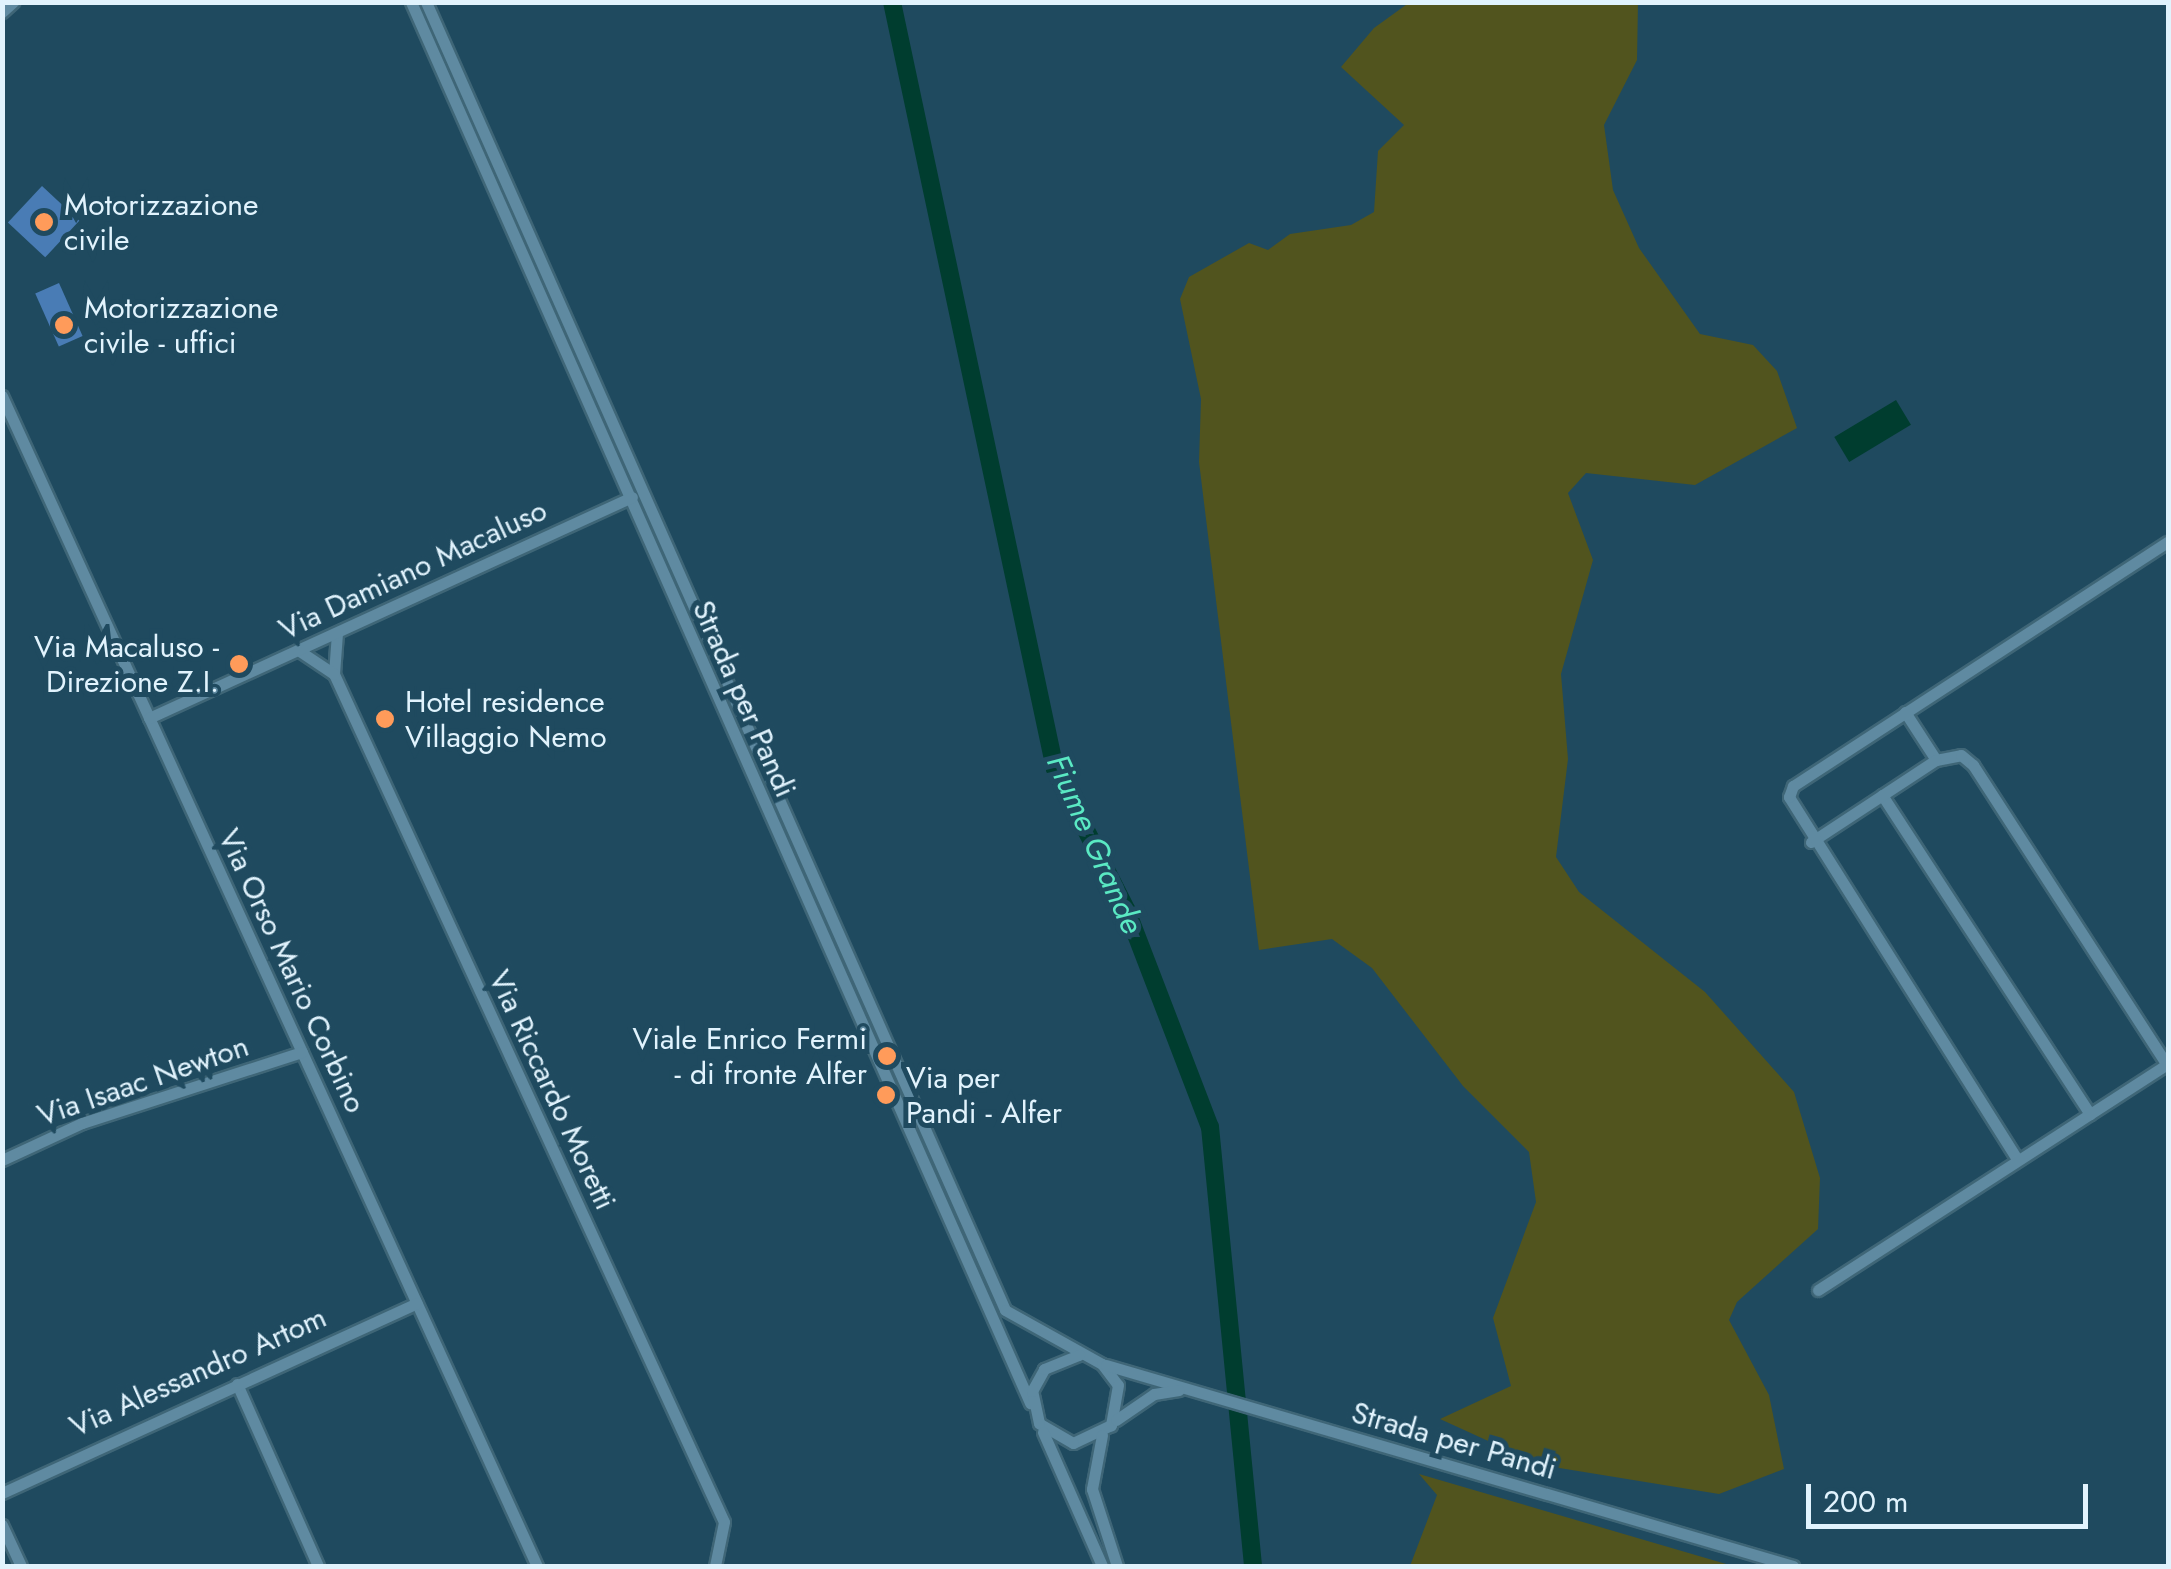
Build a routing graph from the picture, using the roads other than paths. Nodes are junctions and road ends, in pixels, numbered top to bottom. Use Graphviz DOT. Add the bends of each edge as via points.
graph roads {
  1 [pos="13,2"];
  2 [pos="411,2"];
  3 [pos="426,2"];
  4 [pos="2,12"];
  5 [pos="2,396"];
  6 [pos="643,492"];
  7 [pos="628,498"];
  8 [pos="2168,542"];
  9 [pos="336,632"];
  10 [pos="298,650"];
  11 [pos="334,674"];
  12 [pos="1905,712"];
  13 [pos="149,718"];
  14 [pos="1936,760"];
  15 [pos="1882,796"];
  16 [pos="1811,842"];
  17 [pos="302,1052"];
  18 [pos="2168,1065"];
  19 [pos="2090,1114"];
  20 [pos="2017,1159"];
  21 [pos="2,1160"];
  22 [pos="1818,1290"];
  23 [pos="417,1303"];
  24 [pos="1079,1355"];
  25 [pos="1102,1364"];
  26 [pos="237,1384"];
  27 [pos="1188,1390"];
  28 [pos="1037,1419"];
  29 [pos="1107,1430"];
  30 [pos="2,1492"];
  31 [pos="2,1524"];
  32 [pos="21,1566"];
  33 [pos="318,1566"];
  34 [pos="537,1566"];
  35 [pos="715,1566"];
  36 [pos="1102,1566"];
  37 [pos="1117,1566"];
  38 [pos="1793,1566"];
  1 -- 4 [label="street"];
  2 -- 7 [label="street, Strada per Pandi"];
  3 -- 6 [label="street, Strada per Pandi"];
  5 -- 13 [label="street, Via Orso Mario Corbino"];
  6 -- 7 [label="street, Via Damiano Macaluso"];
  6 -- 24 [label="street, Strada per Pandi" via="1005,1310"];
  7 -- 9 [label="street, Via Damiano Macaluso"];
  7 -- 28 [label="street, Strada per Pandi"];
  8 -- 12 [label="street"];
  9 -- 10 [label="street, Via Damiano Macaluso"];
  9 -- 11 [label="street, Via Riccardo Moretti"];
  10 -- 11 [label="street"];
  10 -- 13 [label="street, Via Damiano Macaluso"];
  11 -- 35 [label="street, Via Riccardo Moretti" via="724,1522 724,1554"];
  12 -- 14 [label="street"];
  12 -- 16 [label="street" via="1793,786 1790,808"];
  13 -- 17 [label="street, Via Orso Mario Corbino"];
  14 -- 15 [label="street"];
  14 -- 18 [label="street" via="1962,756 1973,765"];
  15 -- 16 [label="street"];
  15 -- 19 [label="street"];
  16 -- 20 [label="street"];
  17 -- 21 [label="street, Via Isaac Newton" via="82,1123"];
  17 -- 23 [label="street, Via Orso Mario Corbino"];
  18 -- 19 [label="street"];
  19 -- 20 [label="street"];
  20 -- 22 [label="street"];
  23 -- 26 [label="street, Via Alessandro Artom"];
  23 -- 34 [label="street, Via Orso Mario Corbino"];
  24 -- 25 [label="street, Strada per Pandi"];
  24 -- 28 [label="street" via="1044,1368 1032,1391"];
  25 -- 27 [label="street, Strada per Pandi"];
  25 -- 29 [label="street" via="1120,1399"];
  26 -- 30 [label="street, Via Alessandro Artom"];
  26 -- 33 [label="street"];
  27 -- 29 [label="street" via="1154,1394"];
  27 -- 38 [label="street, Strada per Pandi"];
  28 -- 29 [label="street" via="1073,1443"];
  28 -- 36 [label="street, Strada per Pandi"];
  29 -- 37 [label="street" via="1092,1489"];
  31 -- 32 [label="street"];
}
